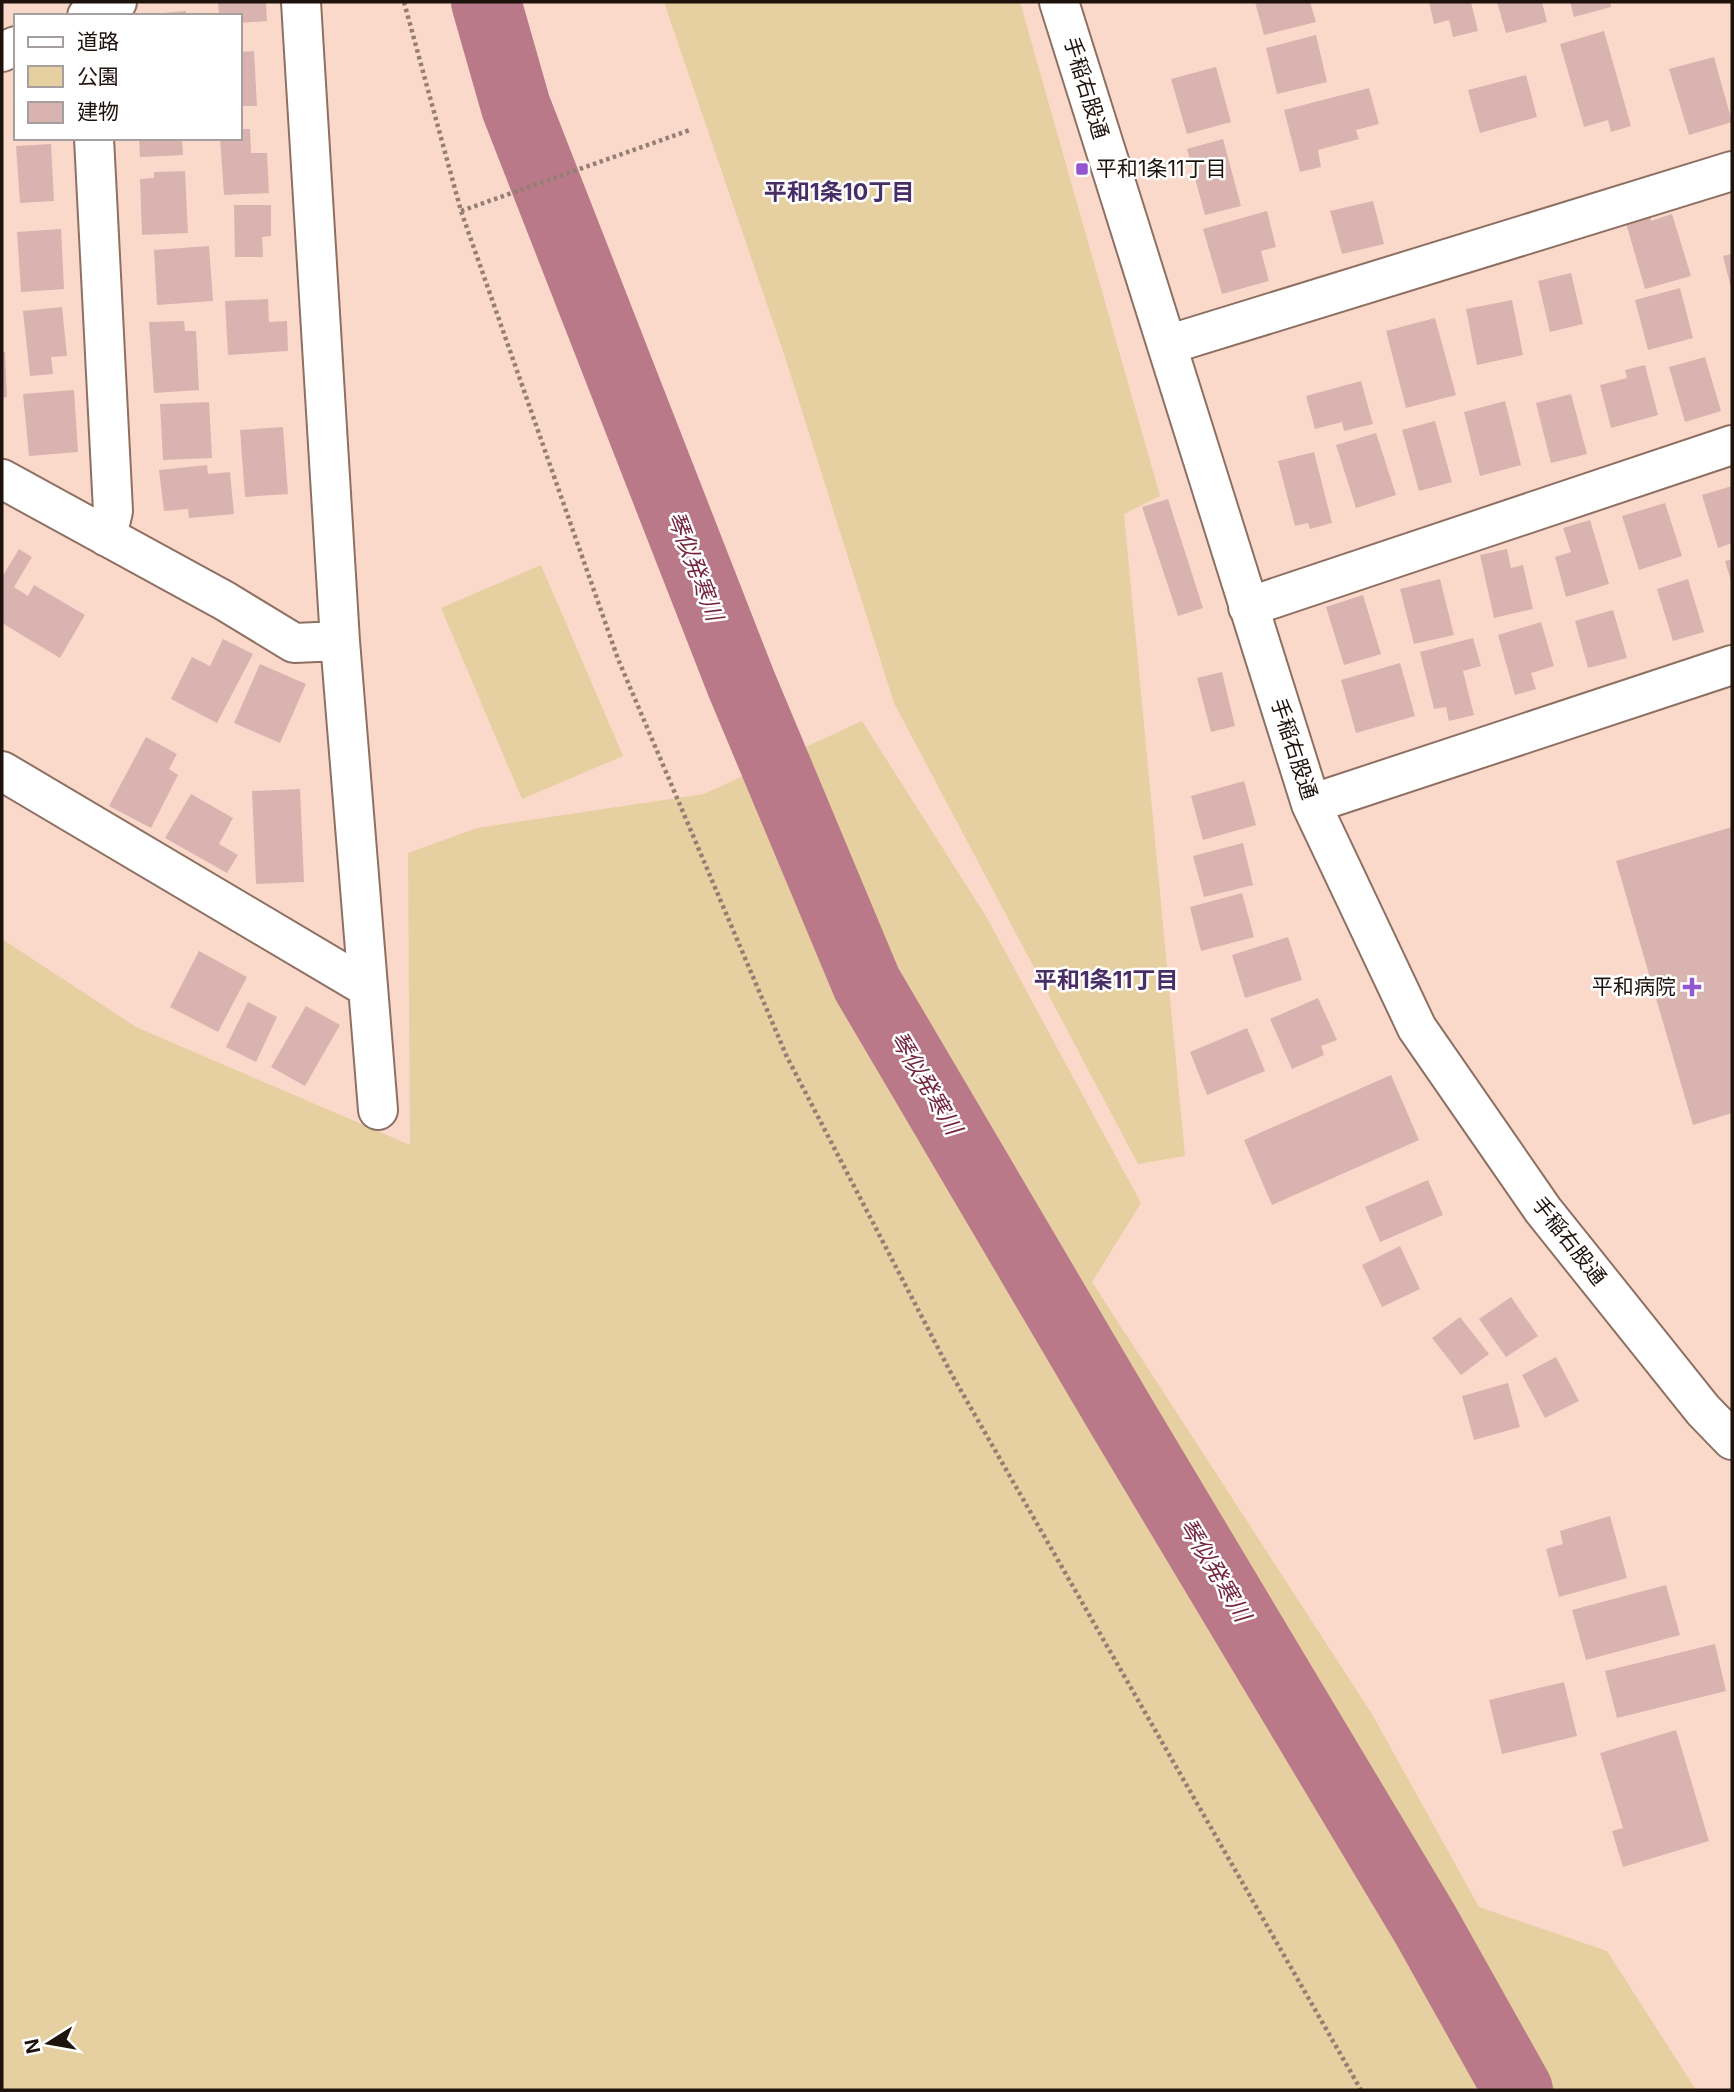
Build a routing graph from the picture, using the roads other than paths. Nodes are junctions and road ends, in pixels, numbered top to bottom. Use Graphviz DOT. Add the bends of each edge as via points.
graph roads {
  1 [pos="117,2"];
  2 [pos="301,2"];
  3 [pos="1059,2"];
  4 [pos="91,14"];
  5 [pos="94,140"];
  6 [pos="1732,171"];
  7 [pos="1167,345"];
  8 [pos="1732,445"];
  9 [pos="2,479"];
  10 [pos="107,537"];
  11 [pos="1248,607"];
  12 [pos="340,641"];
  13 [pos="1732,665"];
  14 [pos="2,771"];
  15 [pos="1311,804"];
  16 [pos="369,988"];
  17 [pos="378,1110"];
  18 [pos="1718,1405"];
  19 [pos="1732,1440"];
  1 -- 4 [label="street"];
  2 -- 12 [label="street"];
  3 -- 7 [label="street, 手稲右股通"];
  5 -- 10 [label="street" via="113,511"];
  6 -- 7 [label="street"];
  7 -- 11 [label="street, 手稲右股通"];
  8 -- 11 [label="street"];
  9 -- 10 [label="street"];
  10 -- 12 [label="street" via="294,643"];
  11 -- 15 [label="street, 手稲右股通"];
  12 -- 16 [label="street"];
  13 -- 15 [label="street"];
  14 -- 16 [label="street"];
  15 -- 18 [label="street, 手稲右股通" via="1417,1028 1543,1210"];
  16 -- 17 [label="street"];
  18 -- 19 [label="street, 手稲右股通"];
}
